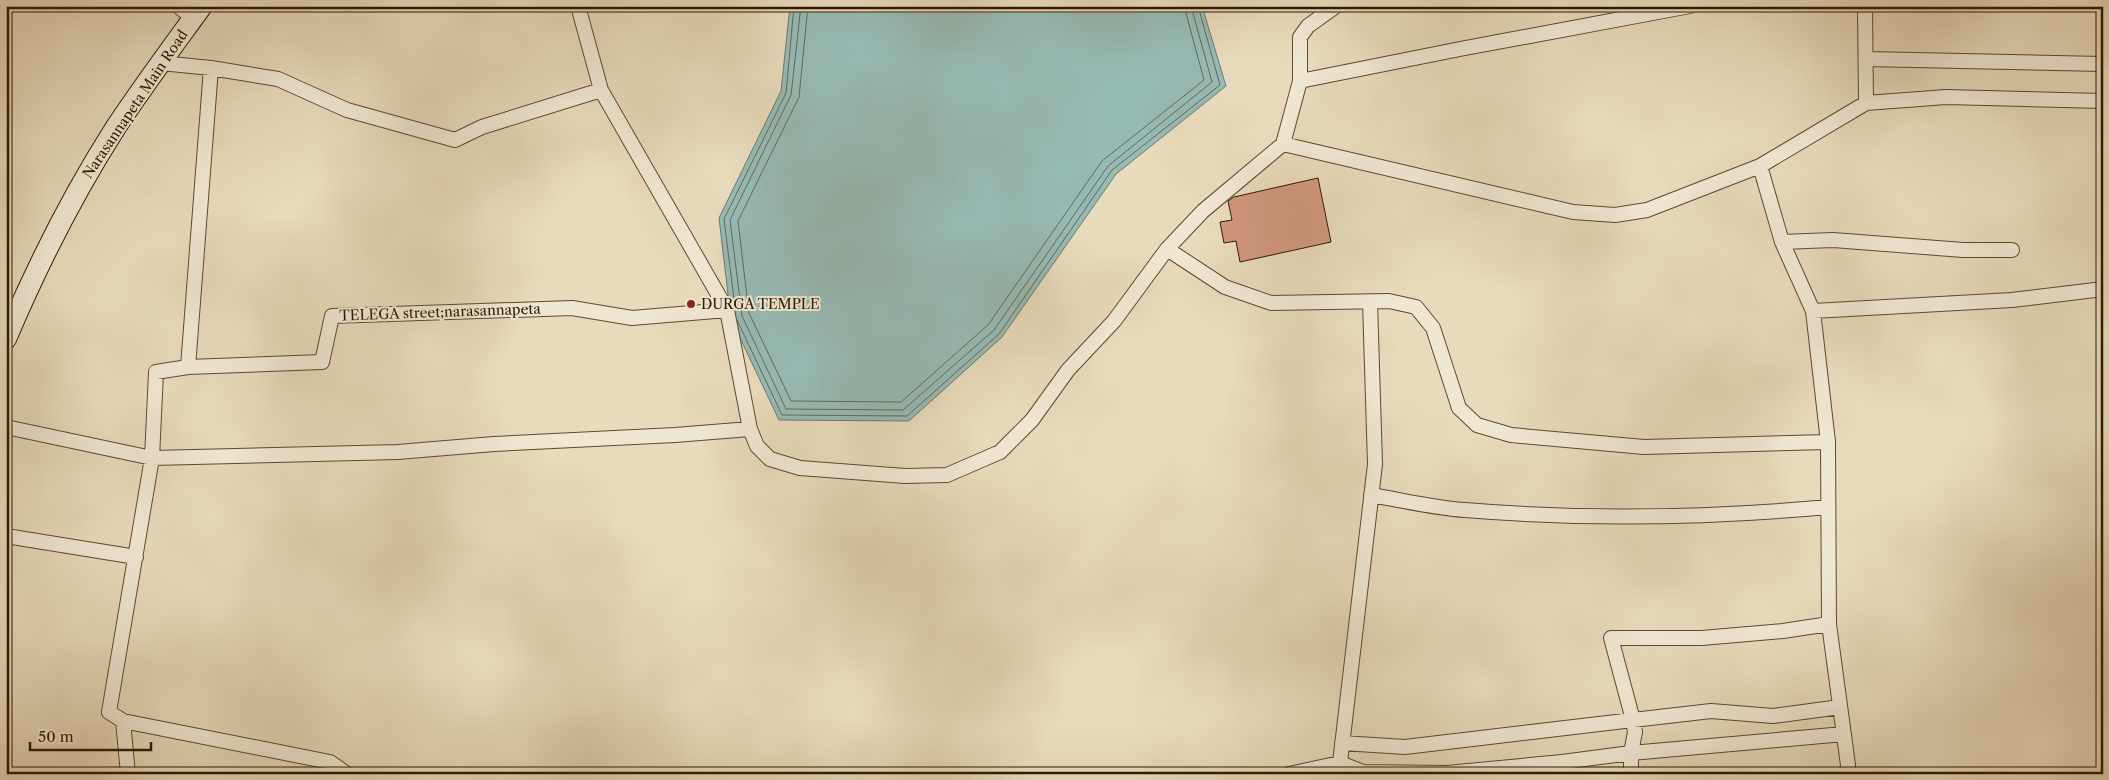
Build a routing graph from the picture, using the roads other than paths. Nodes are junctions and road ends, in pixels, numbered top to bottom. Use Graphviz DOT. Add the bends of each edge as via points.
graph roads {
  1 [pos="578,6"];
  2 [pos="1336,6"];
  3 [pos="1690,6"];
  4 [pos="1865,6"];
  5 [pos="191,10"];
  6 [pos="1866,59"];
  7 [pos="161,63"];
  8 [pos="2103,64"];
  9 [pos="211,68"];
  10 [pos="1300,81"];
  11 [pos="601,90"];
  12 [pos="2103,100"];
  13 [pos="1866,103"];
  14 [pos="1283,144"];
  15 [pos="1760,166"];
  16 [pos="1782,242"];
  17 [pos="1167,249"];
  18 [pos="2012,250"];
  19 [pos="2103,289"];
  20 [pos="1370,302"];
  21 [pos="727,310"];
  22 [pos="1813,311"];
  23 [pos="6,339"];
  24 [pos="188,366"];
  25 [pos="6,427"];
  26 [pos="750,429"];
  27 [pos="1828,442"];
  28 [pos="152,458"];
  29 [pos="1371,495"];
  30 [pos="1828,507"];
  31 [pos="6,536"];
  32 [pos="136,557"];
  33 [pos="1829,624"];
  34 [pos="1840,707"];
  35 [pos="1633,720"];
  36 [pos="123,721"];
  37 [pos="1844,734"];
  38 [pos="1342,743"];
  39 [pos="1631,753"];
  40 [pos="1340,764"];
  41 [pos="128,774"];
  42 [pos="347,774"];
  43 [pos="1289,774"];
  44 [pos="1631,774"];
  45 [pos="1848,774"];
  1 -- 11 [label="street"];
  2 -- 10 [label="street" via="1308,26 1300,37"];
  3 -- 10 [label="street"];
  4 -- 6 [label="street"];
  5 -- 7 [label="main road, Narasannapeta Main Road"];
  6 -- 8 [label="street"];
  6 -- 13 [label="street"];
  7 -- 9 [label="street"];
  7 -- 23 [label="main road, Narasannapeta Main Road" via="82,184 25,294"];
  9 -- 11 [label="street" via="278,79 347,110 455,140 482,127"];
  9 -- 24 [label="street"];
  10 -- 14 [label="street"];
  11 -- 21 [label="street"];
  12 -- 13 [label="street" via="1946,97"];
  13 -- 15 [label="street"];
  14 -- 15 [label="street" via="1573,212 1615,215 1647,210"];
  14 -- 17 [label="street" via="1203,211"];
  15 -- 16 [label="street"];
  16 -- 18 [label="street" via="1833,240 1963,250"];
  16 -- 22 [label="street"];
  17 -- 20 [label="street" via="1225,287 1271,304"];
  17 -- 26 [label="street" via="1114,321 1068,370 1032,420 1000,452 947,475 905,476 800,468 770,458 757,446"];
  19 -- 22 [label="street" via="2012,300"];
  20 -- 27 [label="street" via="1416,307 1433,328 1459,408 1477,425 1511,435 1644,447"];
  20 -- 29 [label="street" via="1375,464"];
  21 -- 24 [label="street, TELEGA street;narasannapeta" via="632,318 572,308 332,316 322,362"];
  21 -- 26 [label="street"];
  22 -- 27 [label="street"];
  24 -- 28 [label="street, TELEGA street;narasannapeta" via="156,372"];
  25 -- 28 [label="street"];
  26 -- 28 [label="street" via="398,452"];
  27 -- 30 [label="street"];
  28 -- 32 [label="street"];
  29 -- 30 [label="street" via="1463,510 1595,516 1694,516"];
  29 -- 38 [label="street"];
  30 -- 33 [label="street"];
  31 -- 32 [label="street"];
  32 -- 36 [label="street" via="109,712"];
  33 -- 34 [label="street"];
  33 -- 35 [label="street" via="1702,638 1611,638"];
  34 -- 35 [label="street" via="1773,716 1711,711"];
  34 -- 37 [label="street"];
  35 -- 38 [label="street" via="1406,746"];
  35 -- 39 [label="street"];
  36 -- 41 [label="street"];
  36 -- 42 [label="street" via="330,762"];
  37 -- 39 [label="street"];
  37 -- 45 [label="street"];
  38 -- 40 [label="street"];
  39 -- 40 [label="street" via="1447,773 1363,772"];
  39 -- 44 [label="street"];
  40 -- 43 [label="street"];
}
